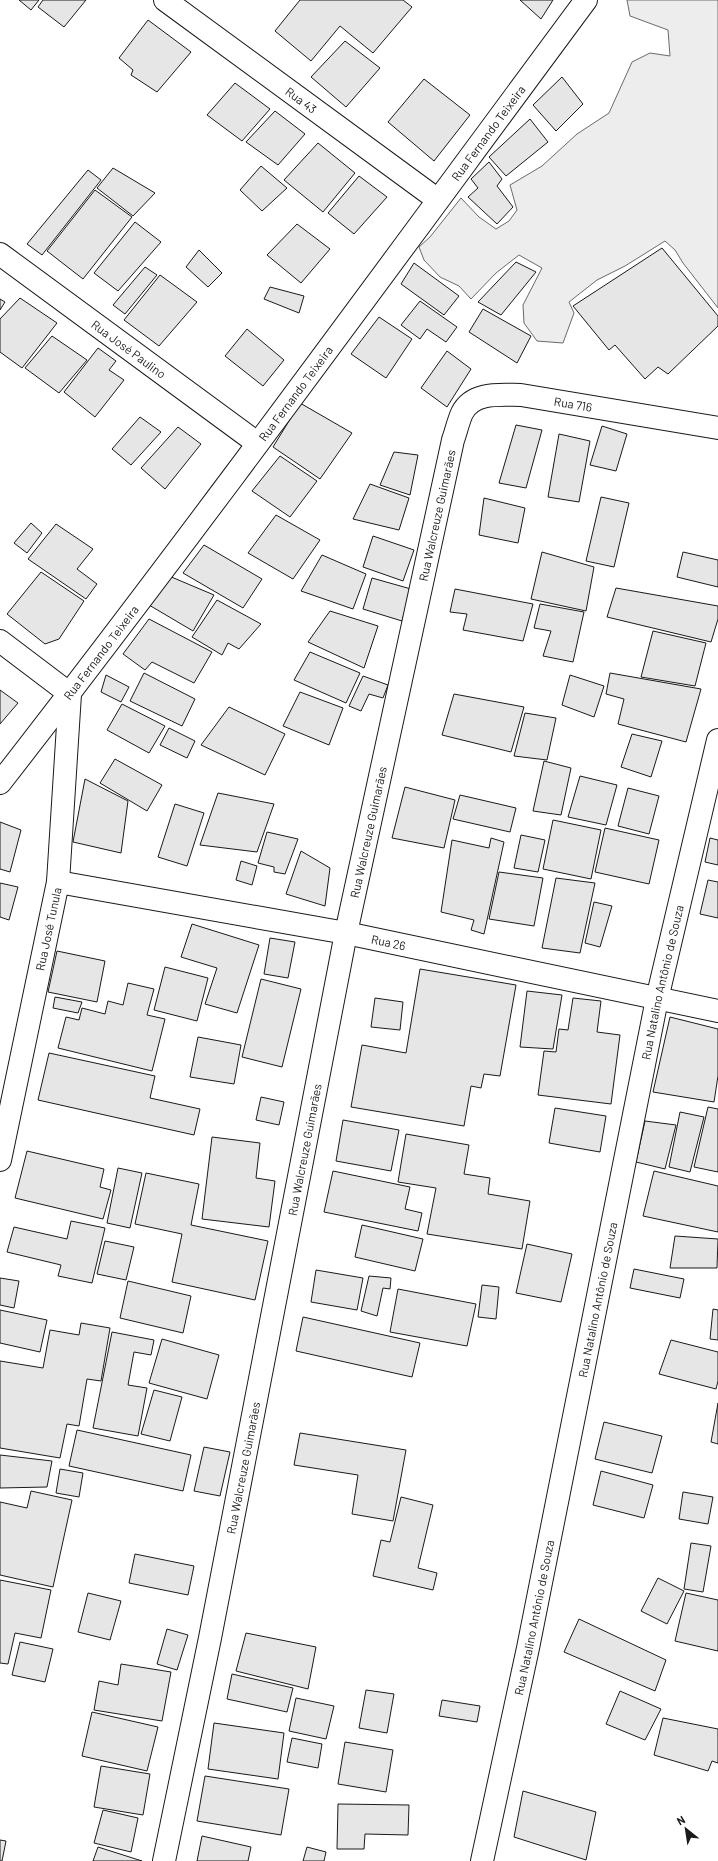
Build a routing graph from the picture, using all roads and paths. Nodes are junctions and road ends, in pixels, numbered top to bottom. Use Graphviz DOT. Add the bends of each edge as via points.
graph roads {
  1 [pos="165,0"];
  2 [pos="586,0"];
  3 [pos="438,200"];
  4 [pos="0,254"];
  5 [pos="718,428"];
  6 [pos="453,440"];
  7 [pos="257,444"];
  8 [pos="0,641"];
  9 [pos="70,694"];
  10 [pos="718,740"];
  11 [pos="0,783"];
  12 [pos="58,882"];
  13 [pos="346,933"];
  14 [pos="657,999"];
  15 [pos="718,1011"];
  16 [pos="0,1160"];
  17 [pos="164,1861"];
  18 [pos="482,1861"];
  1 -- 3 [label="street, Rua 43"];
  2 -- 3 [label="street, Rua Fernando Teixeira"];
  3 -- 7 [label="street, Rua Fernando Teixeira"];
  4 -- 7 [label="street, Rua José Paulino"];
  5 -- 6 [label="street, Rua 716" via="521,395 493,395 474,400 462,412"];
  6 -- 13 [label="street, Rua Walcreuze Guimarães"];
  7 -- 9 [label="street, Rua Fernando Teixeira"];
  8 -- 9 [label="street"];
  9 -- 11 [label="street, Rua Fernando Teixeira"];
  9 -- 12 [label="street, Rua José Tunula"];
  10 -- 14 [label="street, Rua Natalino Antônio de Souza"];
  12 -- 13 [label="street, Rua 26"];
  12 -- 16 [label="street, Rua José Tunula"];
  13 -- 14 [label="street, Rua 26"];
  13 -- 17 [label="street, Rua Walcreuze Guimarães" via="210,1638"];
  14 -- 15 [label="street, Rua 26"];
  14 -- 18 [label="street, Rua Natalino Antônio de Souza" via="530,1640"];
}
